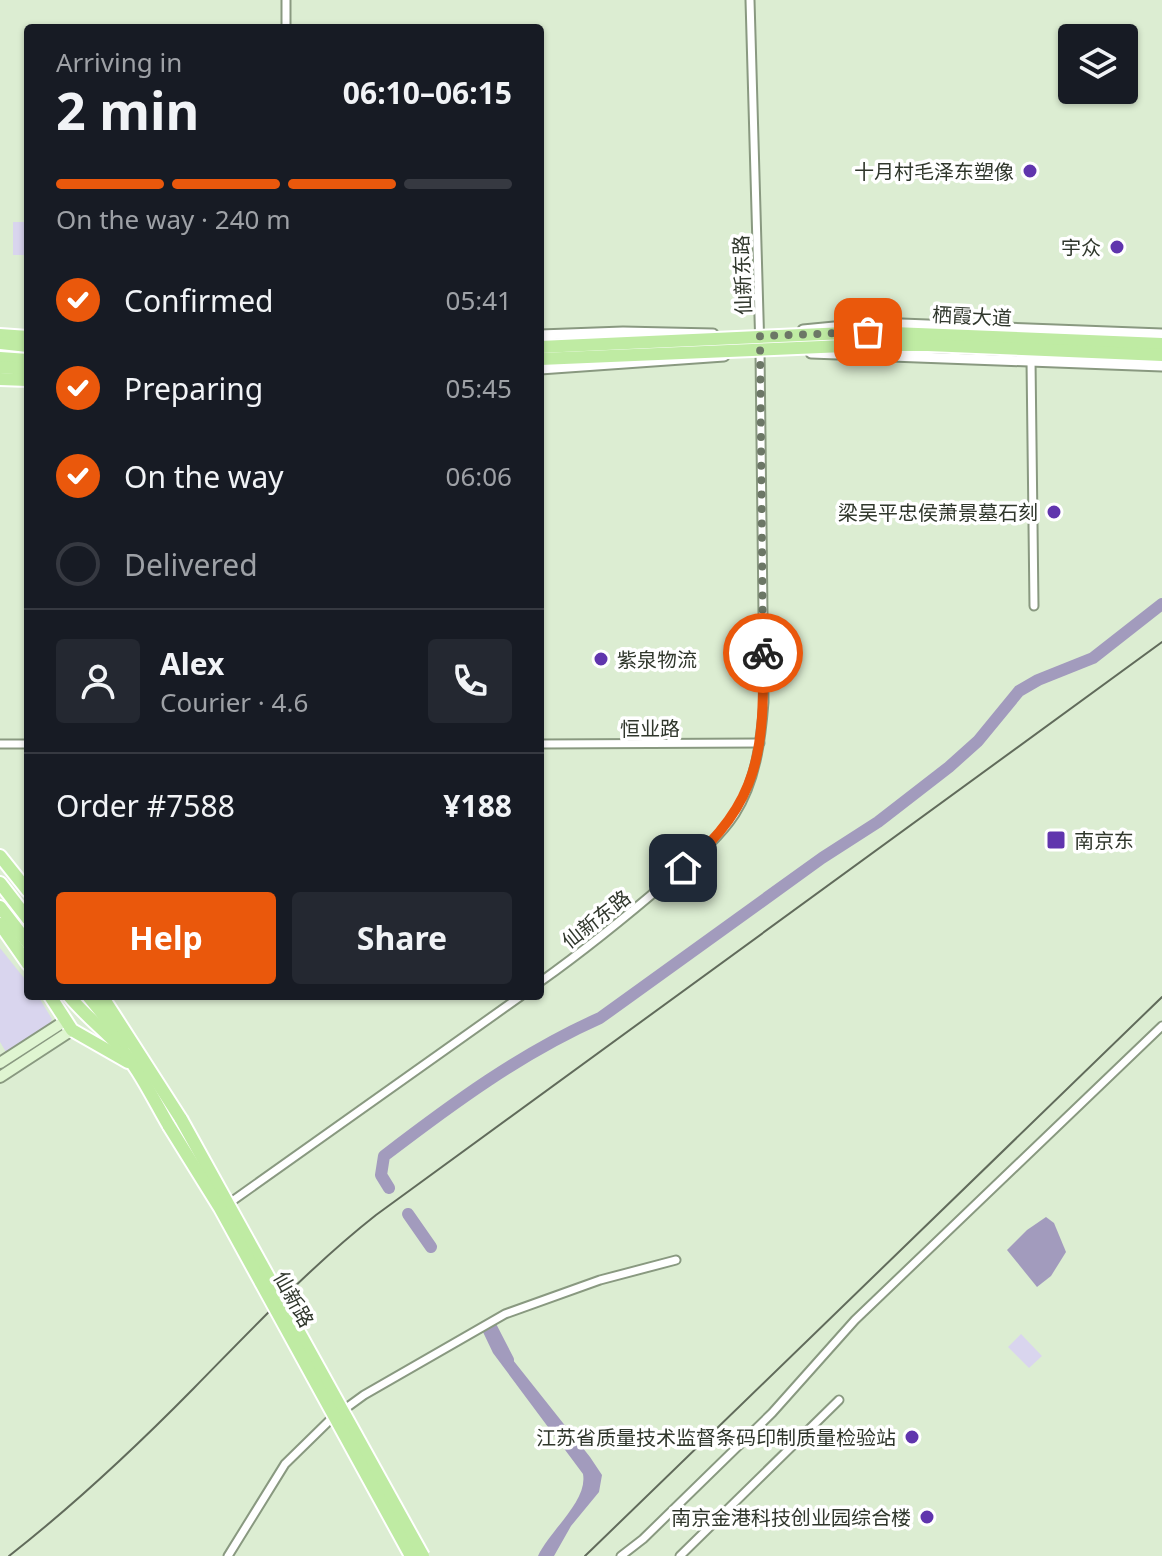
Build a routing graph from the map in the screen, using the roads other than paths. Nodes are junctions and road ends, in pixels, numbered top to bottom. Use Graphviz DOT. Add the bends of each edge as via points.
graph roads {
  1 [pos="286,0"];
  2 [pos="750,0"];
  3 [pos="286,24"];
  4 [pos="1162,334"];
  5 [pos="0,335"];
  6 [pos="544,335"];
  7 [pos="760,336"];
  8 [pos="24,337"];
  9 [pos="0,343"];
  10 [pos="1162,344"];
  11 [pos="24,346"];
  12 [pos="544,347"];
  13 [pos="760,351"];
  14 [pos="1162,355"];
  15 [pos="0,358"];
  16 [pos="544,359"];
  17 [pos="24,360"];
  18 [pos="1031,360"];
  19 [pos="1162,366"];
  20 [pos="0,369"];
  21 [pos="544,369"];
  22 [pos="24,371"];
  23 [pos="0,379"];
  24 [pos="24,380"];
  25 [pos="1034,606"];
  26 [pos="760,743"];
  27 [pos="0,744"];
  28 [pos="24,744"];
  29 [pos="544,744"];
  30 [pos="0,856"];
  31 [pos="0,883"];
  32 [pos="24,886"];
  33 [pos="0,907"];
  34 [pos="24,914"];
  35 [pos="0,924"];
  36 [pos="24,938"];
  37 [pos="24,958"];
  38 [pos="544,979"];
  39 [pos="52,1000"];
  40 [pos="72,1000"];
  41 [pos="91,1000"];
  42 [pos="105,1000"];
  43 [pos="515,1000"];
  44 [pos="68,1025"];
  45 [pos="1162,1026"];
  46 [pos="1151,1037"];
  47 [pos="1162,1041"];
  48 [pos="0,1063"];
  49 [pos="134,1066"];
  50 [pos="0,1077"];
  51 [pos="165,1093"];
  52 [pos="228,1204"];
  53 [pos="676,1260"];
  54 [pos="839,1400"];
  55 [pos="228,1556"];
  56 [pos="411,1556"];
  57 [pos="423,1556"];
  58 [pos="621,1556"];
  59 [pos="680,1556"];
  1 -- 3 [label="street"];
  2 -- 7 [label="street, 仙新东路"];
  4 -- 7 [label="street" via="876,323"];
  5 -- 8 [label="main road"];
  6 -- 7 [label="street"];
  7 -- 10 [label="main road, 栖霞大道" via="868,332"];
  7 -- 12 [label="main road, 栖霞大道"];
  7 -- 13 [label="street, 仙新东路"];
  9 -- 11 [label="main road"];
  13 -- 14 [label="main road, 栖霞大道" via="928,345"];
  13 -- 16 [label="main road, 栖霞大道"];
  13 -- 18 [label="street"];
  13 -- 21 [label="street"];
  13 -- 26 [label="street, 仙新东路"];
  15 -- 17 [label="main road"];
  18 -- 19 [label="street"];
  18 -- 25 [label="street"];
  20 -- 22 [label="main road"];
  23 -- 24 [label="main road"];
  26 -- 29 [label="street, 恒业路"];
  26 -- 38 [label="street, 仙新东路" via="748,789 707,848"];
  27 -- 28 [label="street"];
  30 -- 32 [label="main road"];
  31 -- 34 [label="main road"];
  33 -- 36 [label="main road"];
  35 -- 37 [label="main road"];
  39 -- 44 [label="main road, 仙新路"];
  40 -- 49 [label="main road, 仙新路"];
  41 -- 51 [label="main road, 仙新路"];
  42 -- 51 [label="main road, 仙新路"];
  43 -- 52 [label="street"];
  44 -- 48 [label="main road"];
  44 -- 49 [label="main road, 仙新路"];
  44 -- 50 [label="main road"];
  45 -- 46 [label="street"];
  46 -- 47 [label="street"];
  46 -- 58 [label="street" via="926,1250 772,1413"];
  49 -- 56 [label="main road, 仙新路, bridge" via="220,1208"];
  51 -- 52 [label="main road, 仙新路, bridge"];
  52 -- 57 [label="main road, 仙新路, bridge"];
  53 -- 55 [label="street" via="505,1314 364,1395 285,1464"];
  54 -- 59 [label="street"];
}
